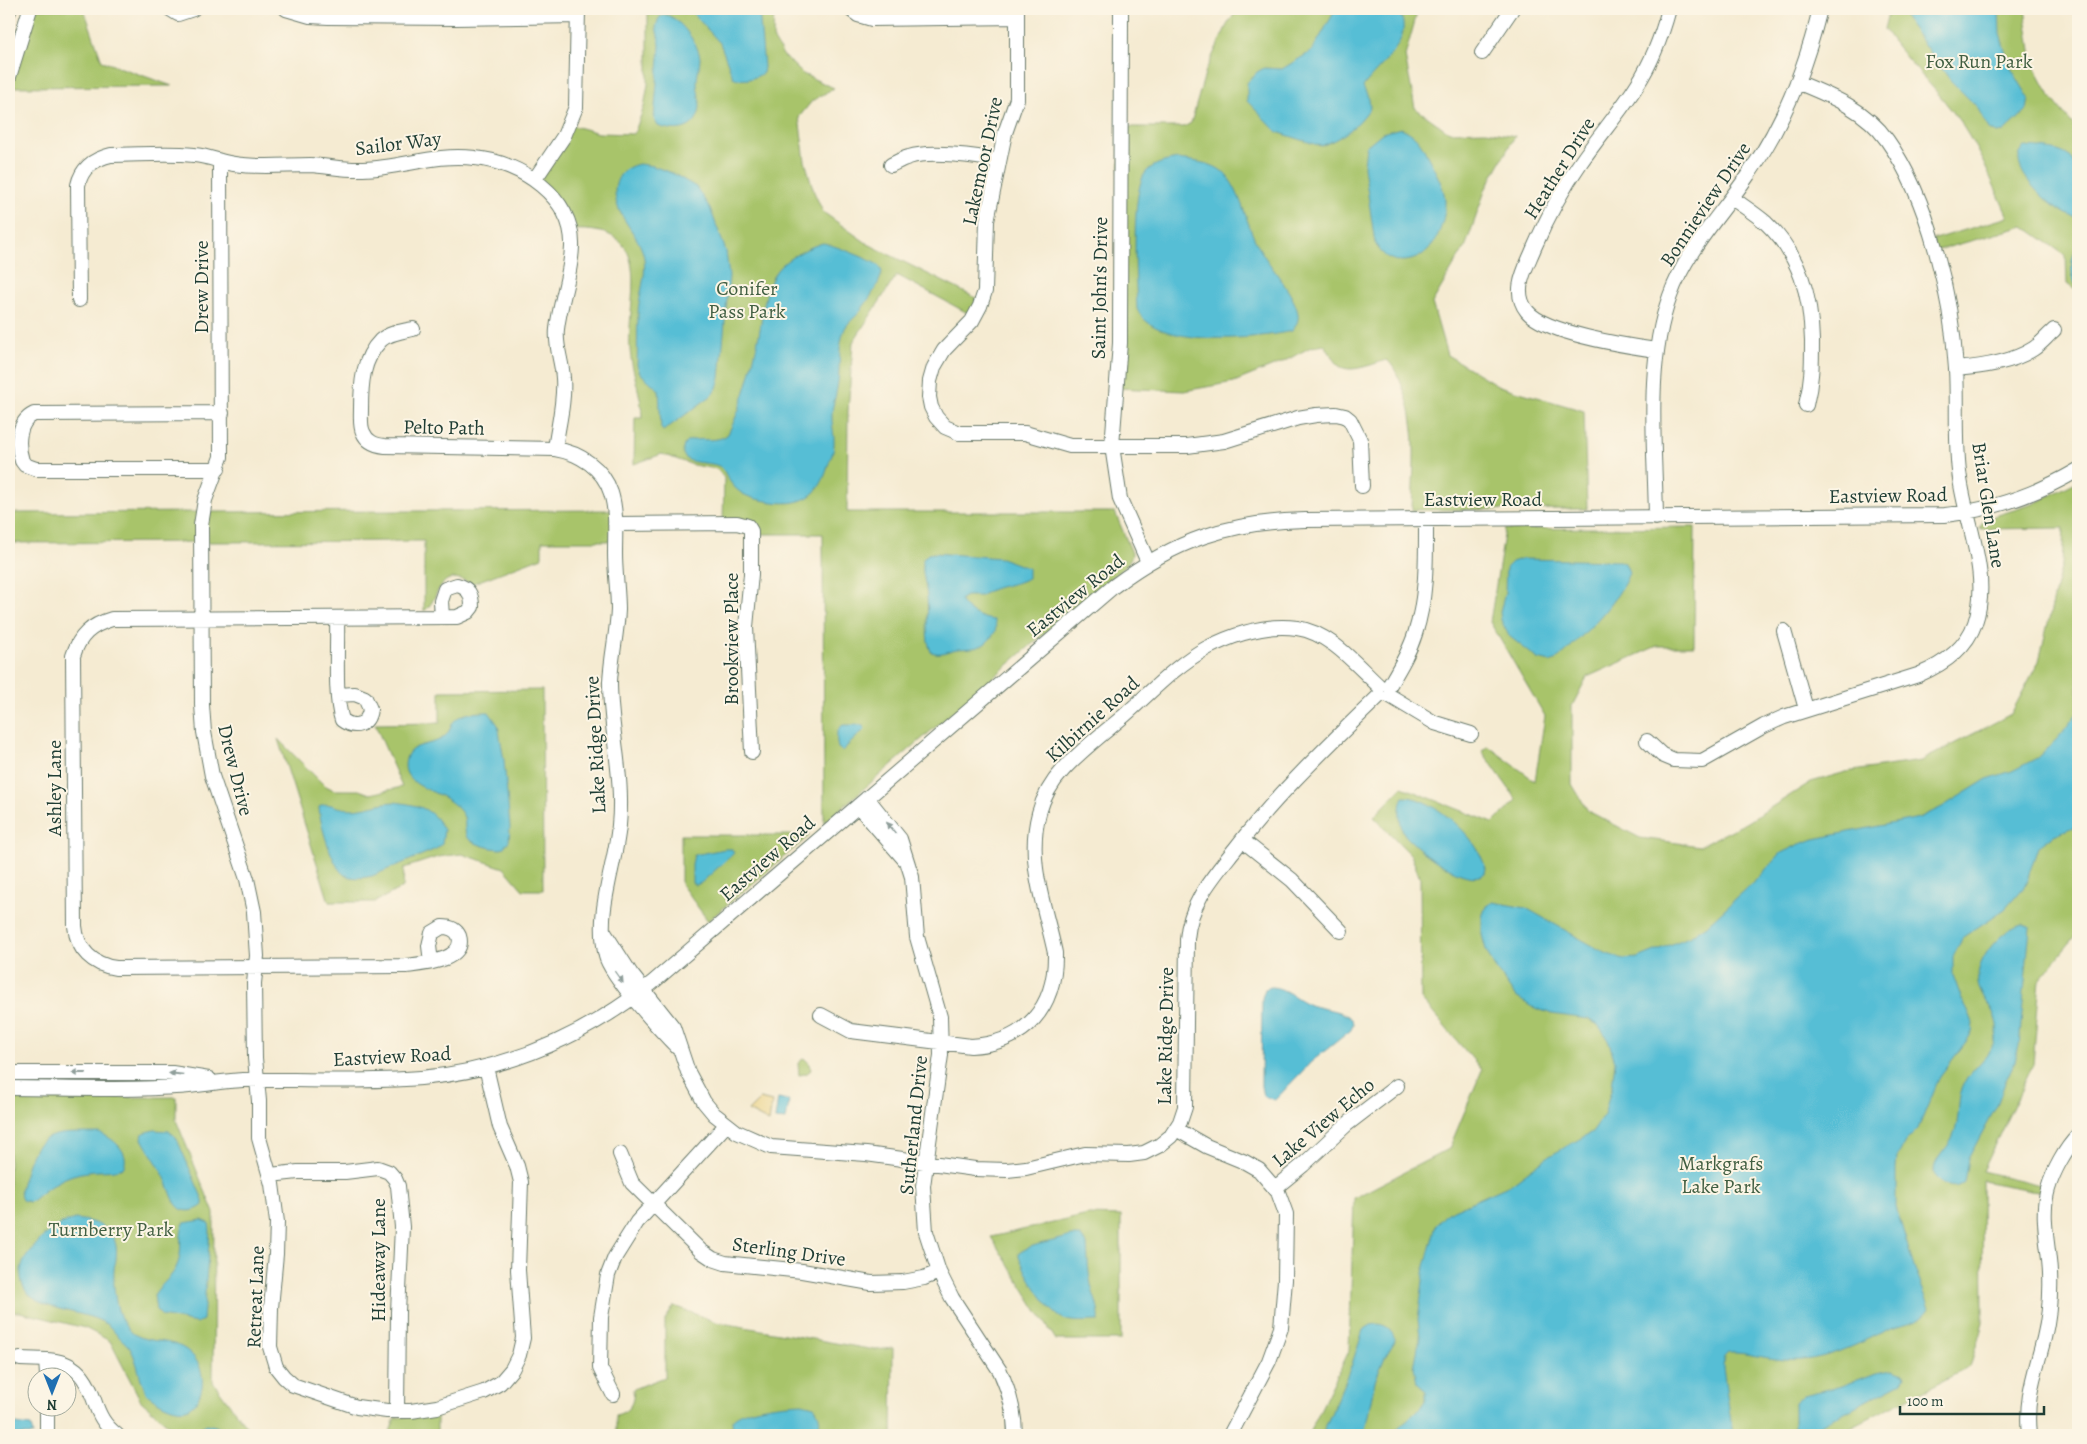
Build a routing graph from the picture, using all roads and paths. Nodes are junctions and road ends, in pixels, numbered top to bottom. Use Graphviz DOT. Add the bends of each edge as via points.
graph roads {
  1 [pos="30,9"];
  2 [pos="170,9"];
  3 [pos="192,9"];
  4 [pos="286,9"];
  5 [pos="850,9"];
  6 [pos="1121,9"];
  7 [pos="1512,9"];
  8 [pos="1669,9"];
  9 [pos="1820,9"];
  10 [pos="578,12"];
  11 [pos="1017,13"];
  12 [pos="1482,53"];
  13 [pos="9,77"];
  14 [pos="1797,82"];
  15 [pos="220,161"];
  16 [pos="999,161"];
  17 [pos="891,165"];
  18 [pos="535,179"];
  19 [pos="1732,198"];
  20 [pos="79,300"];
  21 [pos="413,329"];
  22 [pos="2054,330"];
  23 [pos="1656,350"];
  24 [pos="1956,369"];
  25 [pos="1806,405"];
  26 [pos="222,413"];
  27 [pos="1112,446"];
  28 [pos="555,449"];
  29 [pos="218,469"];
  30 [pos="2078,470"];
  31 [pos="1362,486"];
  32 [pos="1967,512"];
  33 [pos="1656,518"];
  34 [pos="1426,520"];
  35 [pos="615,524"];
  36 [pos="1148,562"];
  37 [pos="442,617"];
  38 [pos="337,618"];
  39 [pos="202,619"];
  40 [pos="1784,631"];
  41 [pos="1384,691"];
  42 [pos="338,695"];
  43 [pos="1806,709"];
  44 [pos="1471,734"];
  45 [pos="1647,741"];
  46 [pos="752,752"];
  47 [pos="863,802"];
  48 [pos="1242,840"];
  49 [pos="1341,931"];
  50 [pos="431,962"];
  51 [pos="255,967"];
  52 [pos="639,994"];
  53 [pos="821,1015"];
  54 [pos="941,1043"];
  55 [pos="486,1067"];
  56 [pos="9,1074"];
  57 [pos="257,1080"];
  58 [pos="225,1081"];
  59 [pos="1397,1086"];
  60 [pos="9,1088"];
  61 [pos="726,1125"];
  62 [pos="1176,1129"];
  63 [pos="2078,1136"];
  64 [pos="620,1154"];
  65 [pos="926,1162"];
  66 [pos="270,1175"];
  67 [pos="1275,1188"];
  68 [pos="653,1204"];
  69 [pos="939,1272"];
  70 [pos="20,1359"];
  71 [pos="46,1360"];
  72 [pos="46,1366"];
  73 [pos="613,1394"];
  74 [pos="397,1411"];
  75 [pos="47,1416"];
  76 [pos="47,1435"];
  77 [pos="117,1435"];
  78 [pos="1015,1435"];
  79 [pos="1230,1435"];
  80 [pos="2028,1435"];
  1 -- 13 [label="street"];
  2 -- 3 [label="street" via="178,14"];
  4 -- 10 [label="street" via="328,17 456,18"];
  5 -- 11 [label="street" via="869,19"];
  6 -- 27 [label="street, Saint John's Drive" via="1120,343"];
  7 -- 12 [label="street"];
  8 -- 23 [label="street, Heather Drive" via="1658,44 1638,84 1558,198 1520,285 1522,303 1535,319 1591,338"];
  9 -- 14 [label="street, Bonnieview Drive"];
  10 -- 18 [label="street" via="576,107 564,136"];
  11 -- 16 [label="street, Lakemoor Drive" via="1017,99 1005,129"];
  14 -- 19 [label="street, Bonnieview Drive" via="1765,150"];
  14 -- 24 [label="street, Briar Glen Lane" via="1855,108 1873,123 1899,157 1919,201 1934,246 1946,291"];
  15 -- 18 [label="street, Sailor Way" via="248,166 313,165 363,169 435,157 463,156 496,162"];
  15 -- 20 [label="street, Sailor Way" via="192,154 120,155 101,157 91,162 78,185"];
  15 -- 26 [label="street, Drew Drive"];
  16 -- 17 [label="street" via="968,155 918,155"];
  16 -- 27 [label="street, Lakemoor Drive" via="987,225 984,294 970,324 944,350 934,367 929,385 932,411 943,425 959,433 1025,433 1070,446"];
  18 -- 28 [label="street, Sailor Way" via="559,204 566,217 572,245 557,331 563,378"];
  19 -- 23 [label="street, Bonnieview Drive" via="1700,239 1680,274 1662,320"];
  19 -- 25 [label="street" via="1766,223 1782,240 1804,281 1812,326 1812,382"];
  21 -- 28 [label="street, Pelto Path" via="385,337 368,358 361,385 361,424 370,441 385,446"];
  22 -- 24 [label="street" via="2034,348 2017,357"];
  23 -- 33 [label="street, Bonnieview Drive"];
  24 -- 32 [label="street, Briar Glen Lane" via="1957,455"];
  26 -- 29 [label="street, Drew Drive"];
  26 -- 29 [label="street" via="34,414 25,420 20,431 22,461 36,469"];
  27 -- 31 [label="street, Lakemoor Drive" via="1208,444 1298,418 1336,414 1350,420 1360,440"];
  27 -- 36 [label="street, Saint John's Drive" via="1120,499"];
  28 -- 35 [label="street, Pelto Path" via="586,460 598,471 611,493"];
  29 -- 39 [label="street, Drew Drive" via="202,513"];
  30 -- 32 [label="street, Eastview Road" via="2025,497"];
  32 -- 33 [label="street, Eastview Road" via="1917,516"];
  32 -- 43 [label="street, Briar Glen Lane" via="1981,577 1981,592 1974,624 1965,641 1950,657 1918,675"];
  33 -- 34 [label="street, Eastview Road"];
  34 -- 36 [label="street, Eastview Road" via="1305,520 1253,524 1201,537"];
  34 -- 41 [label="street, Lake Ridge Drive" via="1425,580 1419,618 1406,657"];
  35 -- 46 [label="street, Brookview Place" via="737,523 748,526 751,555 747,646"];
  35 -- 52 [label="street, Lake Ridge Drive" via="614,570 618,611 610,682 621,803 616,846 604,895 604,932 631,974"];
  36 -- 47 [label="street, Eastview Road" via="1108,591"];
  37 -- 38 [label="street, Ashley Lane"];
  38 -- 39 [label="street, Ashley Lane"];
  38 -- 42 [label="street"];
  39 -- 51 [label="street, Drew Drive" via="202,705 206,748 218,797 251,896 256,930"];
  39 -- 51 [label="street, Ashley Lane" via="112,619 88,630 78,641 73,664 76,934 86,955 108,967"];
  40 -- 43 [label="street"];
  41 -- 44 [label="street, Kilbirnie Road" via="1435,723"];
  41 -- 48 [label="street, Lake Ridge Drive" via="1292,782"];
  41 -- 54 [label="street, Kilbirnie Road" via="1335,645 1311,632 1287,627 1243,633 1188,660 1063,769 1040,810 1035,830 1034,866 1052,938 1055,968 1039,1023 996,1042 971,1046"];
  43 -- 45 [label="street, Briar Glen Lane" via="1764,726 1702,761 1674,760 1662,755"];
  47 -- 52 [label="street, Eastview Road"];
  47 -- 54 [label="street, Sutherland Drive" via="908,862 917,937 940,1017"];
  48 -- 49 [label="street" via="1292,880"];
  48 -- 62 [label="street, Lake Ridge Drive" via="1206,886 1190,923 1187,945 1186,1103"];
  50 -- 51 [label="street, Ashley Lane" via="386,967"];
  51 -- 57 [label="street, Drew Drive"];
  52 -- 55 [label="street, Eastview Road" via="603,1019 567,1038"];
  52 -- 61 [label="street, Lake Ridge Drive" via="673,1027 694,1088"];
  53 -- 54 [label="street, Kilbirnie Road" via="851,1031"];
  54 -- 65 [label="street, Sutherland Drive"];
  55 -- 57 [label="street, Eastview Road" via="410,1078"];
  55 -- 74 [label="street, Retreat Lane" via="500,1127 521,1182 518,1260 522,1347 510,1372 488,1390 437,1407"];
  58 -- 56 [label="street, Eastview Road, one-way" via="172,1073"];
  57 -- 58 [label="street, Eastview Road"];
  57 -- 66 [label="street, Retreat Lane" via="259,1138"];
  58 -- 60 [label="street, Eastview Road" via="169,1088"];
  59 -- 67 [label="street, Lake View Echo" via="1350,1121"];
  61 -- 65 [label="street, Lake Ridge Drive" via="746,1138 777,1148"];
  61 -- 68 [label="street"];
  62 -- 65 [label="street, Lake Ridge Drive" via="1156,1148 1134,1155 1086,1154 1007,1170"];
  62 -- 67 [label="street" via="1211,1149 1252,1165"];
  63 -- 80 [label="street" via="2055,1172 2046,1199 2050,1294 2044,1336 2031,1380 2026,1414"];
  64 -- 68 [label="street, Sterling Drive" via="632,1183"];
  65 -- 69 [label="street, Sutherland Drive" via="923,1186 926,1232"];
  66 -- 74 [label="street, Retreat Lane" via="276,1204 277,1236 270,1343 276,1367 287,1380 302,1389 357,1407"];
  66 -- 74 [label="street, Hideaway Lane" via="378,1168 389,1172 395,1179 402,1227"];
  67 -- 79 [label="street" via="1287,1223 1282,1324 1272,1355"];
  68 -- 69 [label="street, Sterling Drive" via="701,1251 725,1263 802,1271 871,1283 903,1282"];
  68 -- 73 [label="street" via="624,1241 608,1275 603,1296 600,1368"];
  69 -- 78 [label="street, Sutherland Drive" via="952,1298 1000,1371 1013,1412"];
  70 -- 71 [label="street"];
  71 -- 72 [label="street"];
  71 -- 77 [label="street" via="65,1363 80,1372 90,1386 101,1419"];
  75 -- 76 [label="street"];
}
